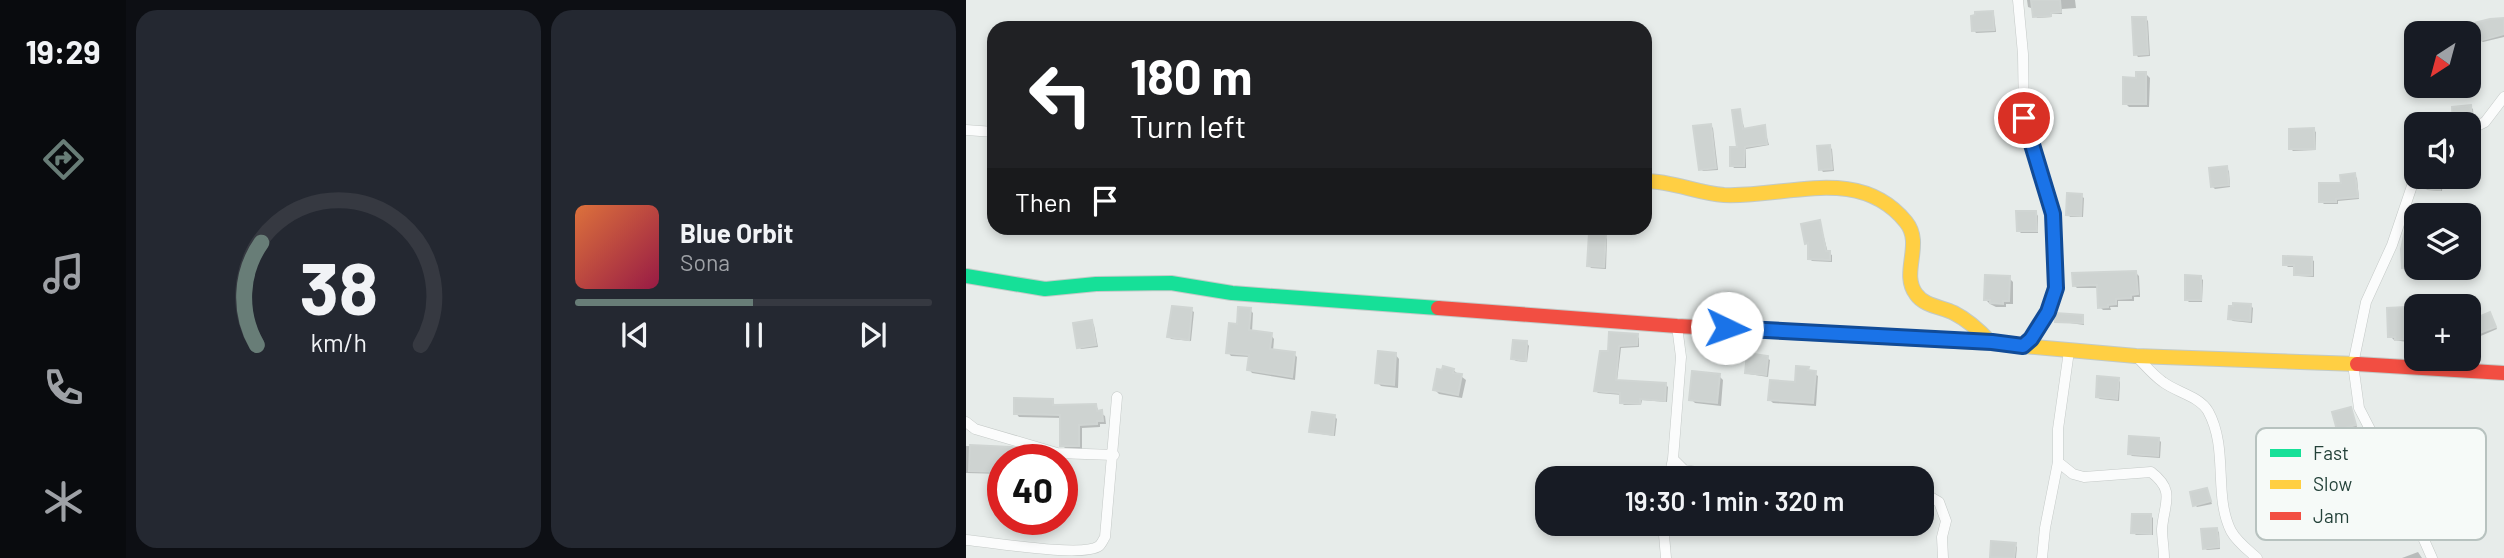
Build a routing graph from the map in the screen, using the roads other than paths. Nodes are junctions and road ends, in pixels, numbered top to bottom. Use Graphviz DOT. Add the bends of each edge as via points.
graph roads {
  1 [pos="2018,0"];
  2 [pos="2504,97"];
  3 [pos="2481,124"];
  4 [pos="966,130"];
  5 [pos="987,132"];
  6 [pos="1652,181"];
  7 [pos="2411,189"];
  8 [pos="966,276"];
  9 [pos="1677,326"];
  10 [pos="1992,342"];
  11 [pos="2023,346"];
  12 [pos="2068,351"];
  13 [pos="2136,356"];
  14 [pos="2353,364"];
  15 [pos="2504,373"];
  16 [pos="1117,397"];
  17 [pos="966,422"];
  18 [pos="2369,428"];
  19 [pos="1114,455"];
  20 [pos="1673,459"];
  21 [pos="2058,462"];
  22 [pos="1672,466"];
  23 [pos="1680,466"];
  24 [pos="1934,499"];
  25 [pos="1664,536"];
  26 [pos="966,540"];
  27 [pos="2424,540"];
  28 [pos="1666,558"];
  29 [pos="1943,558"];
  30 [pos="2042,558"];
  31 [pos="2164,558"];
  32 [pos="2249,558"];
  33 [pos="2257,558"];
  34 [pos="2432,558"];
  1 -- 11 [label="street" via="2024,118 2053,214 2056,288 2048,312"];
  2 -- 3 [label="street"];
  4 -- 5 [label="street"];
  6 -- 10 [label="street" via="1712,194 1823,187 1878,197 1900,214 1914,235 1911,280 1915,293 1924,302 1969,321"];
  7 -- 14 [label="street" via="2366,302"];
  8 -- 9 [label="street" via="1045,289 1171,283 1232,293"];
  9 -- 10 [label="street"];
  9 -- 20 [label="street" via="1681,357"];
  10 -- 11 [label="street"];
  11 -- 12 [label="street"];
  12 -- 13 [label="street"];
  12 -- 21 [label="street"];
  13 -- 14 [label="street"];
  13 -- 33 [label="street" via="2162,382 2206,408 2219,449 2223,513 2232,533"];
  14 -- 15 [label="street"];
  14 -- 18 [label="street" via="2359,408"];
  16 -- 19 [label="street"];
  17 -- 19 [label="street" via="975,429 1056,453"];
  19 -- 26 [label="street" via="1105,537 1100,546 1087,551"];
  20 -- 22 [label="street"];
  20 -- 23 [label="street"];
  21 -- 30 [label="street"];
  21 -- 31 [label="street" via="2084,477 2151,472 2163,481 2167,495"];
  24 -- 29 [label="street" via="1940,502 1946,521"];
  25 -- 28 [label="street"];
  27 -- 34 [label="street"];
  32 -- 33 [label="street"];
}
